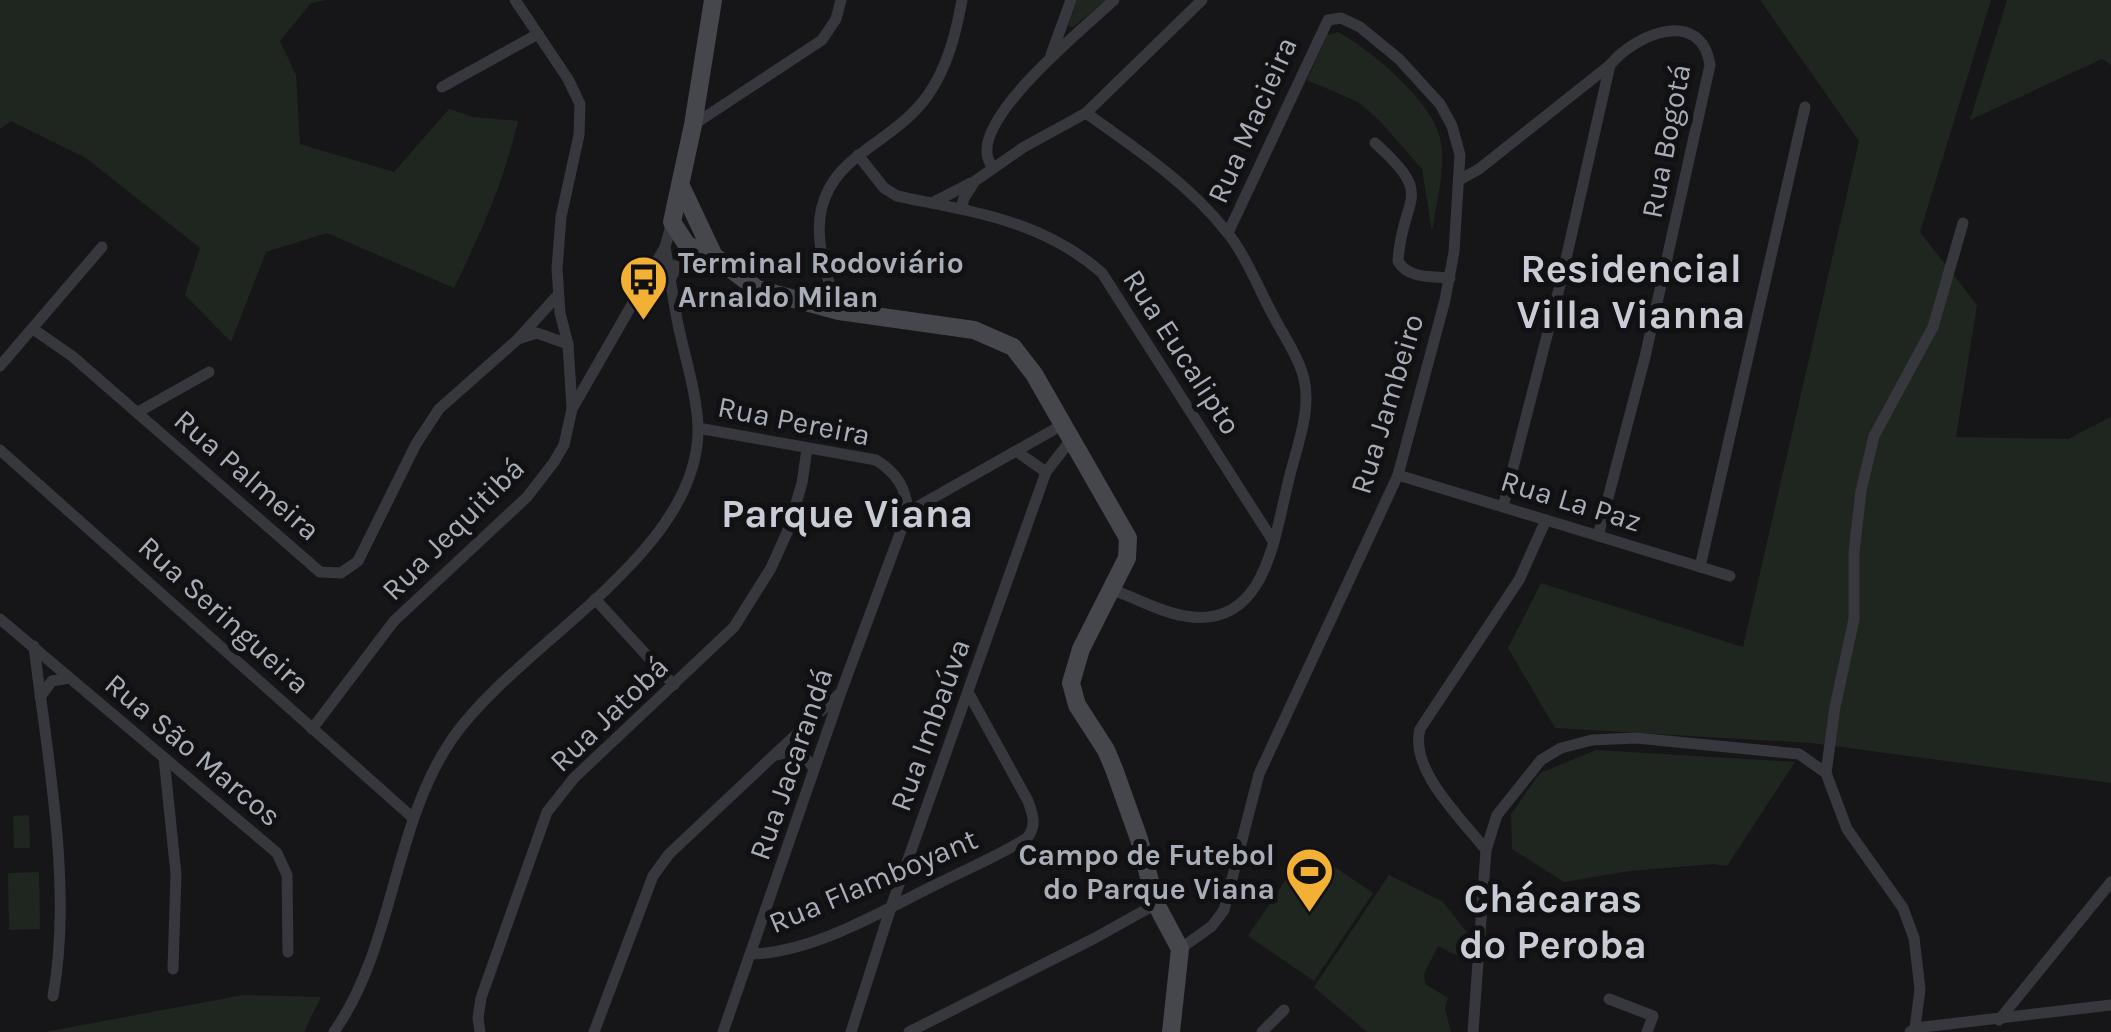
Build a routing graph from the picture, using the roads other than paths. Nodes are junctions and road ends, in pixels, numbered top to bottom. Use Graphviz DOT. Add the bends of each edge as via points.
graph roads {
  1 [pos="514,0"];
  2 [pos="714,0"];
  3 [pos="841,0"];
  4 [pos="962,0"];
  5 [pos="1071,0"];
  6 [pos="1114,0"];
  7 [pos="1202,0"];
  8 [pos="1322,28"];
  9 [pos="538,34"];
  10 [pos="1047,64"];
  11 [pos="1610,64"];
  12 [pos="442,88"];
  13 [pos="1805,107"];
  14 [pos="1086,113"];
  15 [pos="694,125"];
  16 [pos="1375,143"];
  17 [pos="858,155"];
  18 [pos="992,168"];
  19 [pos="1461,179"];
  20 [pos="975,180"];
  21 [pos="680,186"];
  22 [pos="932,204"];
  23 [pos="961,210"];
  24 [pos="674,216"];
  25 [pos="694,218"];
  26 [pos="1963,223"];
  27 [pos="1228,233"];
  28 [pos="687,245"];
  29 [pos="102,247"];
  30 [pos="665,247"];
  31 [pos="714,256"];
  32 [pos="671,278"];
  33 [pos="1450,278"];
  34 [pos="558,295"];
  35 [pos="839,311"];
  36 [pos="33,329"];
  37 [pos="518,340"];
  38 [pos="568,344"];
  39 [pos="0,366"];
  40 [pos="209,372"];
  41 [pos="572,410"];
  42 [pos="138,412"];
  43 [pos="698,428"];
  44 [pos="1066,433"];
  45 [pos="807,449"];
  46 [pos="0,450"];
  47 [pos="1016,451"];
  48 [pos="1046,472"];
  49 [pos="1398,475"];
  50 [pos="1503,507"];
  51 [pos="908,512"];
  52 [pos="1546,520"];
  53 [pos="1598,536"];
  54 [pos="1273,541"];
  55 [pos="1700,566"];
  56 [pos="1730,576"];
  57 [pos="1113,590"];
  58 [pos="595,599"];
  59 [pos="0,618"];
  60 [pos="34,646"];
  61 [pos="69,678"];
  62 [pos="674,686"];
  63 [pos="841,692"];
  64 [pos="968,692"];
  65 [pos="40,697"];
  66 [pos="312,730"];
  67 [pos="773,756"];
  68 [pos="164,758"];
  69 [pos="814,769"];
  70 [pos="1826,772"];
  71 [pos="413,818"];
  72 [pos="1486,850"];
  73 [pos="2111,882"];
  74 [pos="1156,904"];
  75 [pos="890,907"];
  76 [pos="1180,949"];
  77 [pos="288,952"];
  78 [pos="750,954"];
  79 [pos="172,970"];
  80 [pos="54,996"];
  81 [pos="1609,999"];
  82 [pos="2111,1005"];
  83 [pos="1284,1010"];
  84 [pos="1999,1020"];
  85 [pos="1912,1030"];
  86 [pos="334,1032"];
  87 [pos="480,1032"];
  88 [pos="594,1032"];
  89 [pos="724,1032"];
  90 [pos="850,1032"];
  91 [pos="909,1032"];
  92 [pos="1171,1032"];
  93 [pos="1262,1032"];
  94 [pos="1474,1032"];
  95 [pos="1647,1032"];
  1 -- 9 [label="street"];
  2 -- 15 [label="main road"];
  3 -- 15 [label="street" via="822,40"];
  4 -- 17 [label="street" via="945,65 928,96 887,138"];
  5 -- 10 [label="street"];
  6 -- 10 [label="street"];
  7 -- 14 [label="street"];
  8 -- 19 [label="street, Rua Jambeiro" via="1335,18 1348,20 1421,81 1452,126"];
  8 -- 27 [label="street, Rua Macieira"];
  9 -- 12 [label="street"];
  9 -- 34 [label="street" via="580,104 558,242"];
  10 -- 18 [label="street" via="997,119 987,154"];
  11 -- 19 [label="street, Rua Bogotá"];
  11 -- 50 [label="street"];
  11 -- 53 [label="street, Rua Bogotá" via="1642,36 1671,30 1701,42 1710,65"];
  13 -- 55 [label="street"];
  14 -- 18 [label="street"];
  14 -- 27 [label="street" via="1142,153"];
  15 -- 21 [label="main road"];
  16 -- 33 [label="street" via="1412,187 1398,261 1415,274"];
  17 -- 22 [label="street, Rua Eucalipto" via="884,188"];
  17 -- 35 [label="street" via="827,192 818,220 824,271"];
  18 -- 20 [label="street"];
  19 -- 33 [label="street, Rua Jambeiro"];
  20 -- 22 [label="street"];
  20 -- 23 [label="street"];
  21 -- 24 [label="main road"];
  21 -- 25 [label="main road"];
  22 -- 23 [label="street, Rua Eucalipto"];
  23 -- 54 [label="street, Rua Eucalipto" via="1057,240 1102,274"];
  24 -- 25 [label="main road"];
  24 -- 28 [label="main road"];
  24 -- 30 [label="street"];
  25 -- 28 [label="main road"];
  25 -- 31 [label="main road"];
  26 -- 70 [label="street" via="1933,328 1874,436 1854,552 1854,619"];
  27 -- 54 [label="street" via="1304,378 1303,422"];
  28 -- 31 [label="main road"];
  28 -- 32 [label="street"];
  29 -- 36 [label="street"];
  30 -- 32 [label="street"];
  30 -- 41 [label="street, Rua Jequitibá"];
  31 -- 35 [label="main road" via="756,290"];
  32 -- 43 [label="street"];
  33 -- 49 [label="street, Rua Jambeiro"];
  34 -- 37 [label="street, Rua Palmeira"];
  34 -- 38 [label="street"];
  35 -- 44 [label="main road" via="974,330 1013,347"];
  36 -- 39 [label="street"];
  36 -- 42 [label="street, Rua Palmeira"];
  37 -- 38 [label="street" via="538,333"];
  37 -- 42 [label="street, Rua Palmeira" via="439,410 358,562 341,573 320,572"];
  38 -- 41 [label="street"];
  40 -- 42 [label="street"];
  41 -- 66 [label="street, Rua Jequitibá" via="564,445 527,496 394,621"];
  43 -- 45 [label="street, Rua Pereira"];
  43 -- 58 [label="street" via="676,506"];
  44 -- 47 [label="street"];
  44 -- 48 [label="street, Rua Imbaúva"];
  44 -- 57 [label="main road" via="1128,538"];
  45 -- 51 [label="street, Rua Pereira" via="889,468 903,487"];
  45 -- 62 [label="street, Rua Jatobá" via="789,528 771,568 734,627"];
  46 -- 66 [label="street, Rua Seringueira"];
  47 -- 48 [label="street"];
  47 -- 51 [label="street"];
  48 -- 64 [label="street, Rua Imbaúva"];
  49 -- 50 [label="street, Rua La Paz"];
  49 -- 76 [label="street, Rua Jambeiro" via="1258,774 1224,910"];
  50 -- 52 [label="street, Rua La Paz"];
  51 -- 63 [label="street, Rua Jacarandá"];
  52 -- 53 [label="street, Rua La Paz"];
  52 -- 72 [label="street" via="1519,580 1417,740 1422,766"];
  53 -- 55 [label="street, Rua La Paz"];
  54 -- 57 [label="street" via="1251,594 1216,615 1184,616"];
  55 -- 56 [label="street, Rua La Paz"];
  57 -- 74 [label="main road" via="1071,683 1114,769"];
  58 -- 62 [label="street"];
  58 -- 71 [label="street" via="490,694 452,739"];
  59 -- 60 [label="street, Rua São Marcos"];
  60 -- 61 [label="street, Rua São Marcos"];
  60 -- 65 [label="street"];
  61 -- 65 [label="street" via="52,681"];
  61 -- 68 [label="street, Rua São Marcos"];
  62 -- 87 [label="street, Rua Jatobá" via="546,812 481,998"];
  63 -- 67 [label="street"];
  63 -- 69 [label="street, Rua Jacarandá"];
  64 -- 75 [label="street, Rua Imbaúva"];
  64 -- 75 [label="street, Rua Flamboyant" via="1028,801 1033,831"];
  65 -- 80 [label="street" via="56,836 60,940"];
  66 -- 71 [label="street, Rua Seringueira"];
  67 -- 69 [label="street" via="801,753"];
  67 -- 88 [label="street" via="653,876"];
  68 -- 77 [label="street, Rua São Marcos" via="284,862"];
  68 -- 79 [label="street" via="176,874"];
  69 -- 78 [label="street, Rua Jacarandá"];
  70 -- 72 [label="street" via="1799,754 1592,740 1541,760 1497,815"];
  70 -- 85 [label="street" via="1847,829 1903,908 1914,938 1920,990"];
  71 -- 86 [label="street" via="361,979"];
  72 -- 94 [label="street"];
  73 -- 84 [label="street"];
  74 -- 76 [label="main road"];
  74 -- 91 [label="street"];
  75 -- 78 [label="street, Rua Flamboyant" via="804,945"];
  75 -- 90 [label="street, Rua Imbaúva"];
  76 -- 92 [label="main road"];
  78 -- 89 [label="street, Rua Jacarandá"];
  81 -- 95 [label="street" via="1653,1016"];
  82 -- 84 [label="street"];
  83 -- 93 [label="street"];
  84 -- 85 [label="street"];
}
